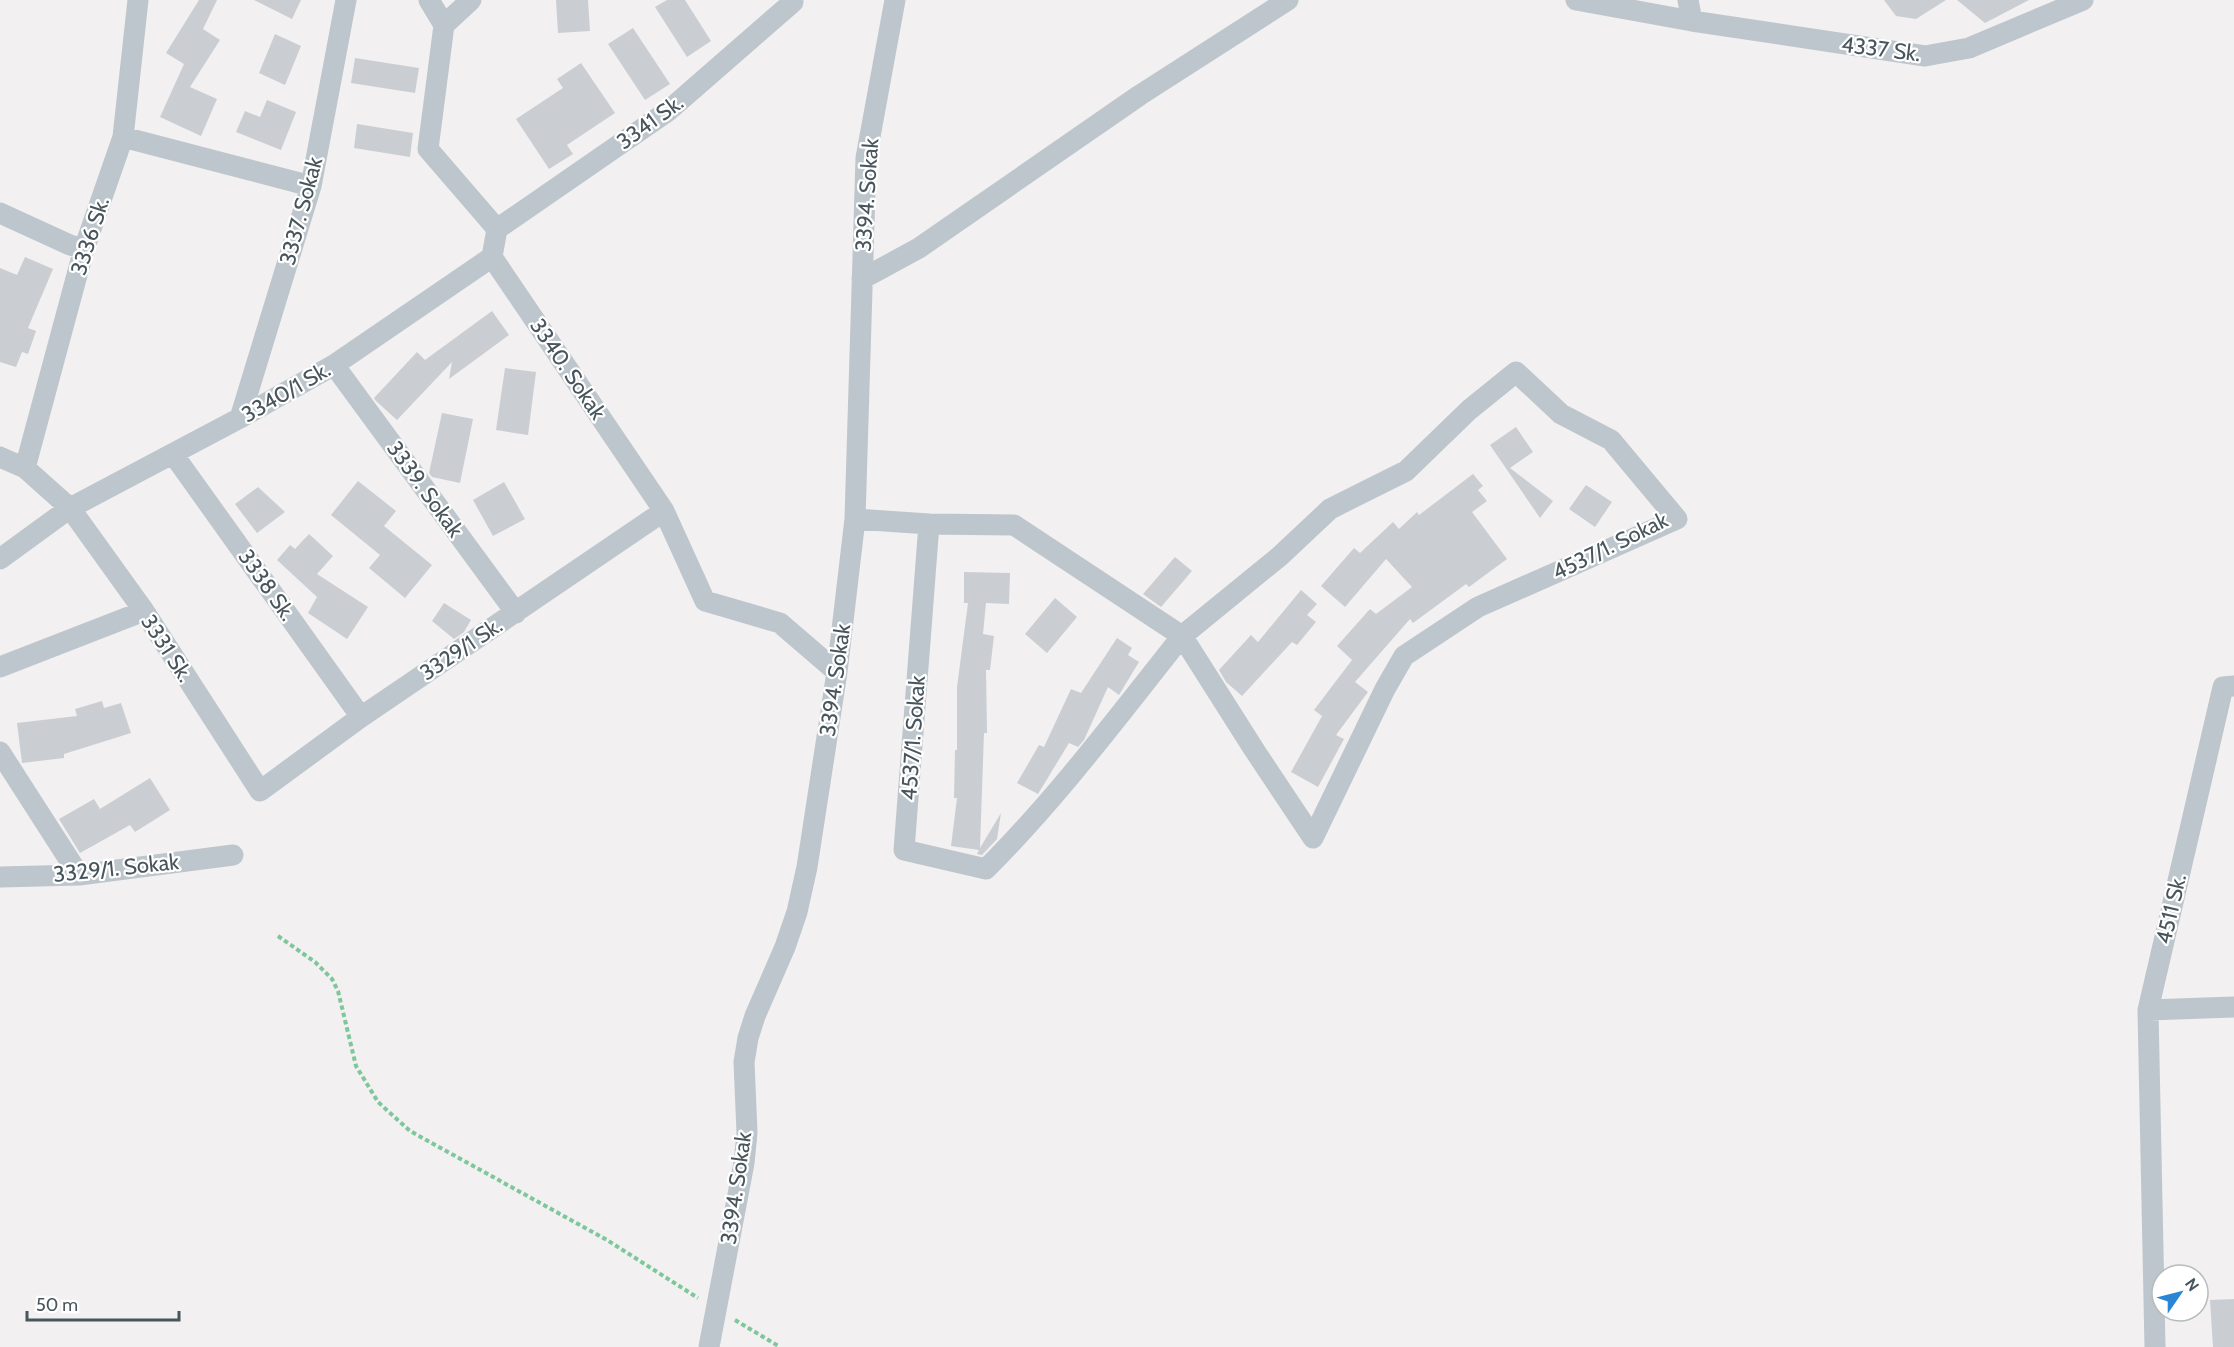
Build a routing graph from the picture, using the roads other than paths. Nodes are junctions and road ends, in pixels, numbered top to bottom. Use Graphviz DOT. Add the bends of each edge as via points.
graph roads {
  1 [pos="138,0"];
  2 [pos="346,0"];
  3 [pos="429,0"];
  4 [pos="471,0"];
  5 [pos="895,0"];
  6 [pos="1288,0"];
  7 [pos="1576,0"];
  8 [pos="1688,0"];
  9 [pos="2083,0"];
  10 [pos="792,1"];
  11 [pos="1692,21"];
  12 [pos="444,25"];
  13 [pos="123,137"];
  14 [pos="311,186"];
  15 [pos="0,213"];
  16 [pos="497,229"];
  17 [pos="84,249"];
  18 [pos="492,257"];
  19 [pos="862,279"];
  20 [pos="334,365"];
  21 [pos="240,418"];
  22 [pos="173,453"];
  23 [pos="0,457"];
  24 [pos="25,468"];
  25 [pos="70,508"];
  26 [pos="664,511"];
  27 [pos="855,519"];
  28 [pos="929,524"];
  29 [pos="0,559"];
  30 [pos="144,611"];
  31 [pos="516,613"];
  32 [pos="1182,636"];
  33 [pos="0,667"];
  34 [pos="837,672"];
  35 [pos="2228,686"];
  36 [pos="361,717"];
  37 [pos="0,752"];
  38 [pos="260,790"];
  39 [pos="233,855"];
  40 [pos="79,875"];
  41 [pos="0,877"];
  42 [pos="2234,1007"];
  43 [pos="2148,1010"];
  44 [pos="709,1347"];
  45 [pos="2155,1347"];
  1 -- 13 [label="street, 3336 Sk."];
  2 -- 14 [label="street, 3337. Sokak"];
  3 -- 12 [label="street"];
  4 -- 12 [label="street"];
  5 -- 19 [label="street, 3394. Sokak" via="866,158"];
  6 -- 19 [label="street" via="1140,95 918,248"];
  7 -- 11 [label="street, 4337 Sk."];
  8 -- 11 [label="street"];
  9 -- 11 [label="street, 4337 Sk." via="1969,48 1925,56"];
  10 -- 16 [label="street, 3341 Sk." via="668,111"];
  12 -- 16 [label="street" via="428,149"];
  13 -- 14 [label="street"];
  13 -- 17 [label="street, 3336 Sk."];
  14 -- 21 [label="street, 3337. Sokak"];
  15 -- 17 [label="street"];
  16 -- 18 [label="street"];
  17 -- 24 [label="street, 3336 Sk."];
  18 -- 20 [label="street, 3340/1 Sk."];
  18 -- 26 [label="street, 3340. Sokak"];
  19 -- 27 [label="street, 3394. Sokak"];
  20 -- 21 [label="street, 3340/1 Sk."];
  20 -- 31 [label="street, 3339. Sokak"];
  21 -- 22 [label="street, 3340/1 Sk."];
  22 -- 25 [label="street, 3340/1 Sk."];
  22 -- 36 [label="street, 3338 Sk."];
  23 -- 24 [label="street, 3331 Sk."];
  24 -- 25 [label="street, 3331 Sk."];
  25 -- 29 [label="street, 3340/1 Sk."];
  25 -- 30 [label="street, 3331 Sk."];
  26 -- 31 [label="street, 3329/1 Sk."];
  26 -- 34 [label="street, 3340. Sokak" via="705,601 780,623"];
  27 -- 28 [label="street"];
  27 -- 34 [label="street, 3394. Sokak"];
  28 -- 32 [label="street, 4537/1. Sokak" via="1014,525"];
  28 -- 32 [label="street, 4537/1. Sokak" via="904,850 986,869 1024,831"];
  30 -- 33 [label="street"];
  30 -- 38 [label="street, 3331 Sk."];
  31 -- 36 [label="street, 3329/1 Sk."];
  32 -- 32 [label="street, 4537/1. Sokak" via="1330,509 1406,471 1469,410 1516,372 1562,414 1611,440 1677,519 1478,607 1404,656 1313,838"];
  34 -- 44 [label="street, 3394. Sokak" via="797,912 748,1038 744,1062 744,1163"];
  35 -- 43 [label="street, 4511 Sk."];
  36 -- 38 [label="street, 3329/1 Sk."];
  37 -- 40 [label="street"];
  39 -- 40 [label="street, 3329/1. Sokak"];
  40 -- 41 [label="street, 3329/1. Sokak"];
  42 -- 43 [label="street"];
  43 -- 45 [label="street, 4511 Sk."];
}
